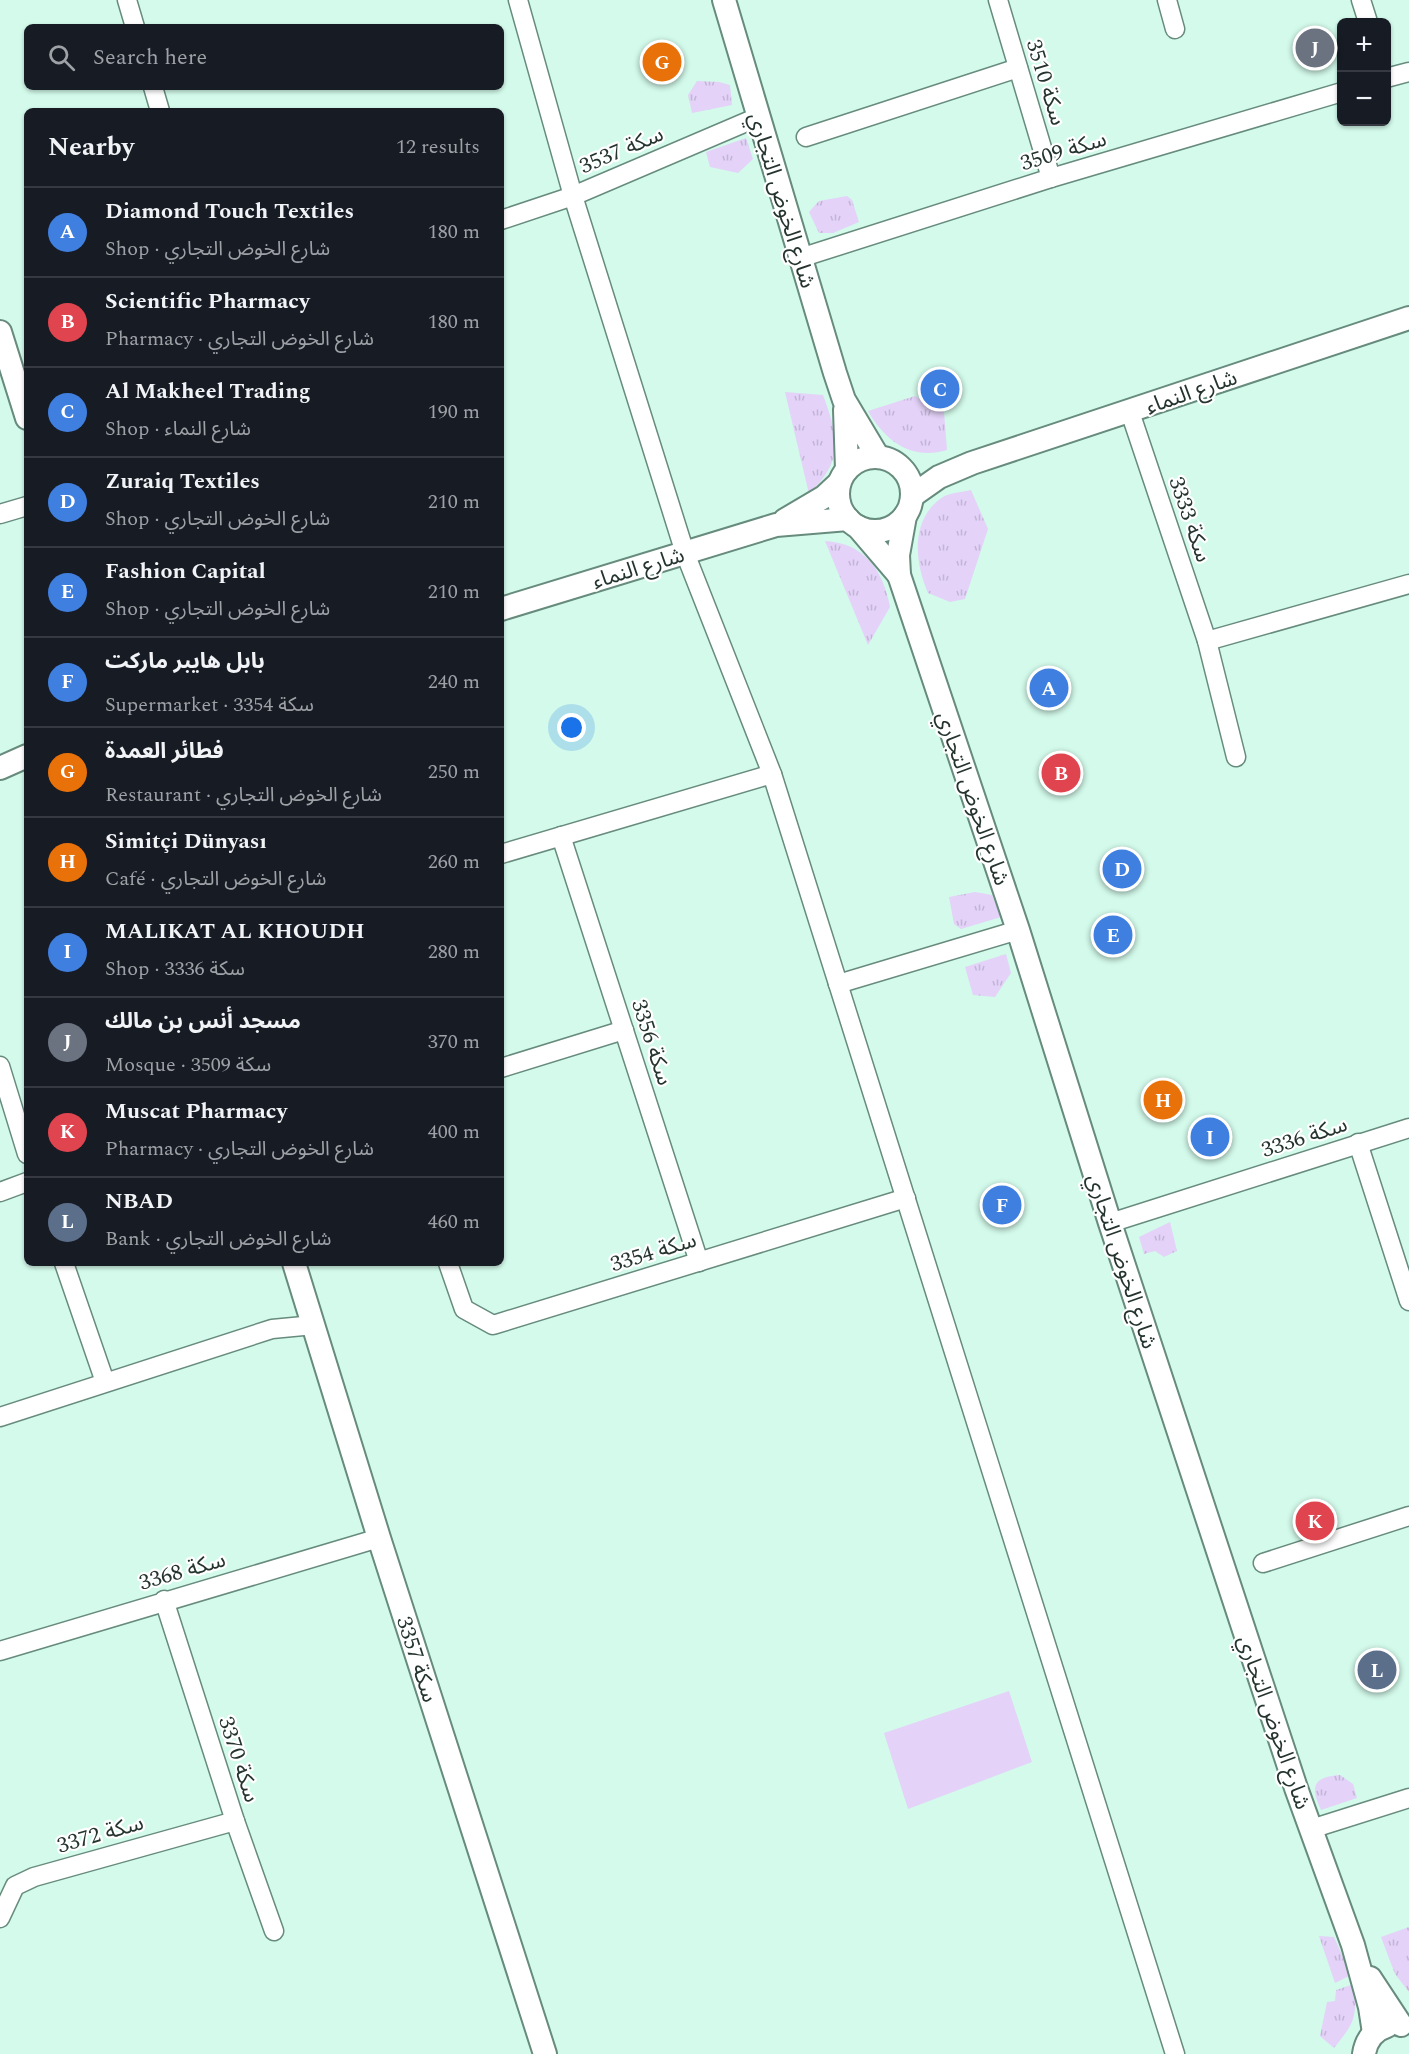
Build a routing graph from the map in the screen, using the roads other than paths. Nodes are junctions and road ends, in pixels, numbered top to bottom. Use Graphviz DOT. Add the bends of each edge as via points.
graph roads {
  1 [pos="127,0"];
  2 [pos="518,0"];
  3 [pos="724,0"];
  4 [pos="998,0"];
  5 [pos="1167,0"];
  6 [pos="1361,0"];
  7 [pos="1367,18"];
  8 [pos="134,24"];
  9 [pos="1175,29"];
  10 [pos="1018,68"];
  11 [pos="1409,72"];
  12 [pos="1391,77"];
  13 [pos="154,90"];
  14 [pos="1337,93"];
  15 [pos="159,108"];
  16 [pos="758,117"];
  17 [pos="806,137"];
  18 [pos="1051,178"];
  19 [pos="573,196"];
  20 [pos="504,218"];
  21 [pos="800,258"];
  22 [pos="1409,318"];
  23 [pos="0,332"];
  24 [pos="20,373"];
  25 [pos="24,398"];
  26 [pos="844,400"];
  27 [pos="1130,412"];
  28 [pos="878,457"];
  29 [pos="972,463"];
  30 [pos="899,465"];
  31 [pos="843,476"];
  32 [pos="908,506"];
  33 [pos="24,507"];
  34 [pos="0,514"];
  35 [pos="853,523"];
  36 [pos="776,525"];
  37 [pos="685,553"];
  38 [pos="899,575"];
  39 [pos="1409,584"];
  40 [pos="504,608"];
  41 [pos="1207,641"];
  42 [pos="24,757"];
  43 [pos="1236,757"];
  44 [pos="0,768"];
  45 [pos="24,772"];
  46 [pos="772,774"];
  47 [pos="0,776"];
  48 [pos="561,836"];
  49 [pos="504,853"];
  50 [pos="1018,930"];
  51 [pos="838,984"];
  52 [pos="624,1030"];
  53 [pos="0,1066"];
  54 [pos="504,1067"];
  55 [pos="1409,1128"];
  56 [pos="1358,1143"];
  57 [pos="24,1144"];
  58 [pos="24,1183"];
  59 [pos="0,1192"];
  60 [pos="906,1198"];
  61 [pos="1110,1223"];
  62 [pos="699,1262"];
  63 [pos="65,1266"];
  64 [pos="295,1266"];
  65 [pos="449,1266"];
  66 [pos="1409,1301"];
  67 [pos="314,1324"];
  68 [pos="105,1382"];
  69 [pos="0,1417"];
  70 [pos="1409,1516"];
  71 [pos="379,1538"];
  72 [pos="1263,1563"];
  73 [pos="164,1600"];
  74 [pos="0,1651"];
  75 [pos="1409,1798"];
  76 [pos="235,1821"];
  77 [pos="1311,1829"];
  78 [pos="0,1918"];
  79 [pos="274,1931"];
  80 [pos="1353,1945"];
  81 [pos="1405,2026"];
  82 [pos="1365,2048"];
  83 [pos="545,2054"];
  84 [pos="1175,2054"];
  1 -- 8 [label="street"];
  2 -- 19 [label="street"];
  3 -- 16 [label="street, شارع الخوض التجاري"];
  4 -- 10 [label="street, سكة 3510"];
  5 -- 9 [label="street"];
  6 -- 7 [label="street"];
  10 -- 17 [label="street"];
  10 -- 18 [label="street, سكة 3510"];
  11 -- 12 [label="street"];
  13 -- 15 [label="street"];
  14 -- 18 [label="street, سكة 3509"];
  16 -- 19 [label="street, سكة 3537"];
  16 -- 21 [label="street, شارع الخوض التجاري"];
  18 -- 21 [label="street, سكة 3509"];
  19 -- 20 [label="street, سكة 3537"];
  19 -- 37 [label="street"];
  21 -- 26 [label="street, شارع الخوض التجاري"];
  22 -- 27 [label="street, شارع النماء"];
  23 -- 24 [label="street"];
  24 -- 25 [label="street"];
  26 -- 28 [label="street, شارع الخوض التجاري"];
  26 -- 31 [label="street, شارع الخوض التجاري"];
  27 -- 29 [label="street, شارع النماء"];
  27 -- 41 [label="street, سكة 3333"];
  28 -- 30 [label="street"];
  28 -- 31 [label="street" via="866,457"];
  29 -- 30 [label="street, شارع النماء" via="933,468"];
  29 -- 32 [label="street, شارع النماء" via="939,477"];
  30 -- 32 [label="street" via="906,474"];
  31 -- 35 [label="street" via="838,496 841,508"];
  31 -- 36 [label="street, شارع النماء" via="824,497"];
  32 -- 35 [label="street" via="882,530"];
  32 -- 38 [label="street, شارع الخوض التجاري" via="900,536"];
  33 -- 34 [label="street"];
  35 -- 36 [label="street, شارع النماء"];
  35 -- 38 [label="street, شارع الخوض التجاري"];
  36 -- 37 [label="street, شارع النماء"];
  37 -- 40 [label="street, شارع النماء"];
  37 -- 46 [label="street"];
  38 -- 50 [label="street, شارع الخوض التجاري"];
  39 -- 41 [label="street"];
  41 -- 43 [label="street, سكة 3333"];
  42 -- 44 [label="street"];
  45 -- 47 [label="street"];
  46 -- 48 [label="street"];
  46 -- 51 [label="street"];
  48 -- 49 [label="street"];
  48 -- 52 [label="street, سكة 3356"];
  50 -- 51 [label="street"];
  50 -- 61 [label="street, شارع الخوض التجاري"];
  51 -- 60 [label="street"];
  52 -- 54 [label="street"];
  52 -- 62 [label="street, سكة 3356"];
  53 -- 57 [label="street"];
  55 -- 56 [label="street, سكة 3336"];
  56 -- 61 [label="street, سكة 3336"];
  56 -- 66 [label="street"];
  58 -- 59 [label="street"];
  60 -- 62 [label="street, سكة 3354"];
  60 -- 84 [label="street"];
  61 -- 77 [label="street, شارع الخوض التجاري"];
  62 -- 65 [label="street, سكة 3354" via="493,1325 464,1309"];
  63 -- 68 [label="street"];
  64 -- 67 [label="street, سكة 3357"];
  67 -- 68 [label="street" via="272,1329"];
  67 -- 71 [label="street, سكة 3357"];
  68 -- 69 [label="street"];
  70 -- 72 [label="street"];
  71 -- 73 [label="street, سكة 3368"];
  71 -- 83 [label="street, سكة 3357"];
  73 -- 74 [label="street, سكة 3368"];
  73 -- 76 [label="street, سكة 3370"];
  75 -- 77 [label="street"];
  76 -- 78 [label="street, سكة 3372" via="34,1877 15,1886"];
  76 -- 79 [label="street, سكة 3370"];
  77 -- 80 [label="street, شارع الخوض التجاري"];
  80 -- 81 [label="street, شارع الخوض التجاري" via="1384,2002"];
  80 -- 82 [label="street, شارع الخوض التجاري" via="1370,2007"];
  81 -- 82 [label="street" via="1382,2028"];
}
